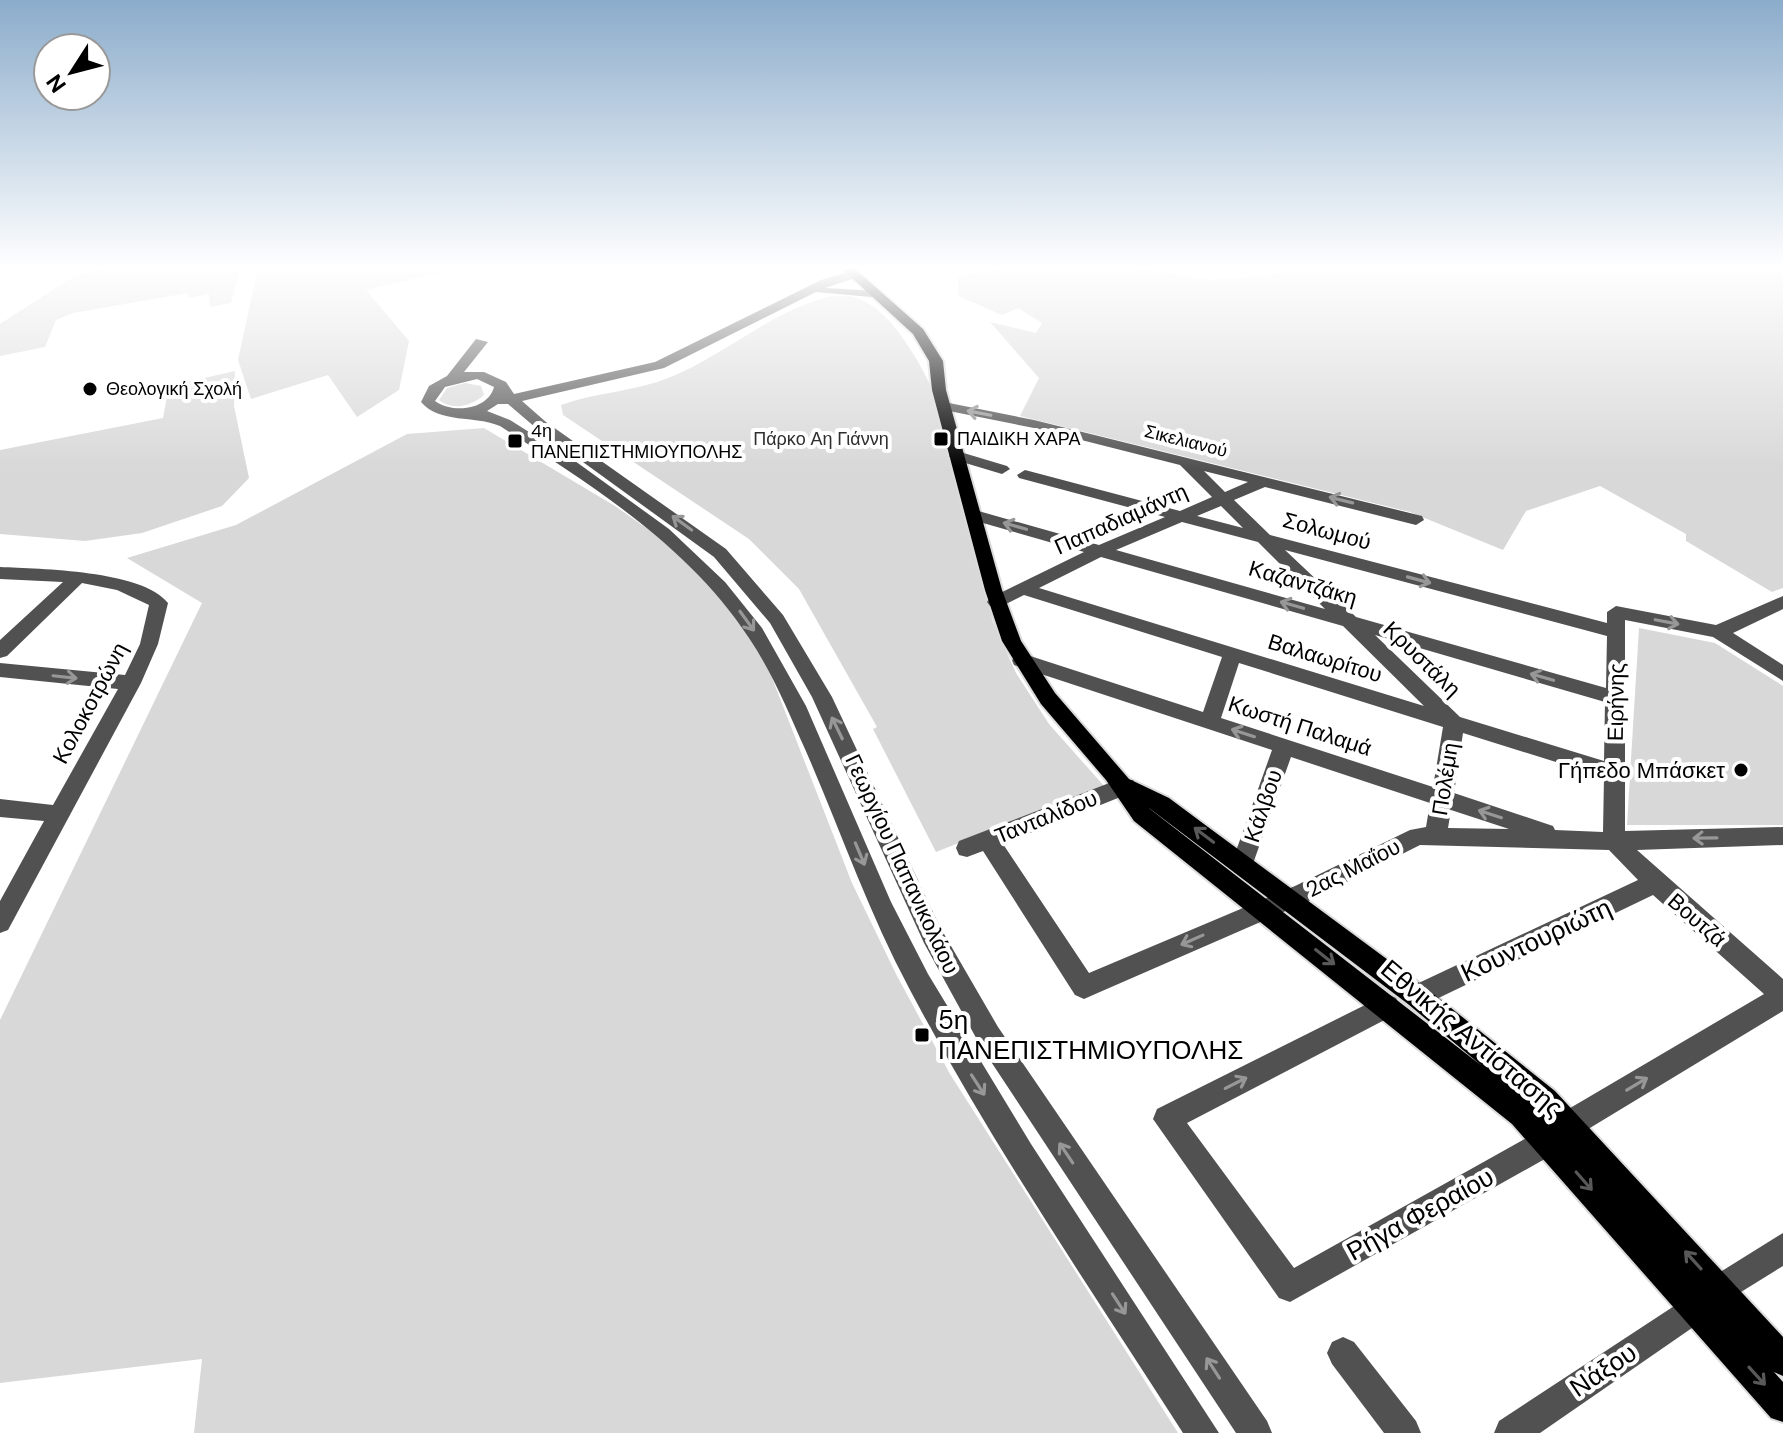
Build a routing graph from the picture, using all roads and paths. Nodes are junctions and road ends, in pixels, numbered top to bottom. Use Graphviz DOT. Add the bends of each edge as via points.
graph roads {
  1 [pos="720,335"];
  2 [pos="919,335"];
  3 [pos="452,379"];
  4 [pos="565,387"];
  5 [pos="502,394"];
  6 [pos="944,406"];
  7 [pos="463,412"];
  8 [pos="957,456"];
  9 [pos="1186,463"];
  10 [pos="1002,469"];
  11 [pos="1025,475"];
  12 [pos="1265,481"];
  13 [pos="1223,499"];
  14 [pos="975,515"];
  15 [pos="1181,516"];
  16 [pos="1416,520"];
  17 [pos="1263,539"];
  18 [pos="1101,550"];
  19 [pos="0,573"];
  20 [pos="78,577"];
  21 [pos="1023,589"];
  22 [pos="996,602"];
  23 [pos="1778,610"];
  24 [pos="1347,621"];
  25 [pos="1616,632"];
  26 [pos="1718,632"];
  27 [pos="0,651"];
  28 [pos="1232,655"];
  29 [pos="1021,660"];
  30 [pos="0,670"];
  31 [pos="1783,674"];
  32 [pos="131,683"];
  33 [pos="1617,698"];
  34 [pos="1210,722"];
  35 [pos="1454,723"];
  36 [pos="1284,746"];
  37 [pos="1614,772"];
  38 [pos="1125,786"];
  39 [pos="1444,799"];
  40 [pos="0,808"];
  41 [pos="58,814"];
  42 [pos="1436,836"];
  43 [pos="1783,836"];
  44 [pos="1564,838"];
  45 [pos="1614,841"];
  46 [pos="1242,865"];
  47 [pos="1655,883"];
  48 [pos="1275,904"];
  49 [pos="0,923"];
  50 [pos="1084,987"];
  51 [pos="1417,996"];
  52 [pos="1783,996"];
  53 [pos="1387,1006"];
  54 [pos="1559,1132"];
  55 [pos="1783,1248"];
  56 [pos="1707,1299"];
  57 [pos="1343,1353"];
  58 [pos="1783,1360"];
  59 [pos="1783,1406"];
  60 [pos="1202,1433"];
  61 [pos="1255,1433"];
  62 [pos="1404,1433"];
  63 [pos="1511,1433"];
  1 -- 4 [label="street" via="659,365"];
  2 -- 6 [label="main road, Εθνικής Αντίστασης" via="936,361"];
  3 -- 5 [label="street"];
  3 -- 5 [label="street" via="481,342 483,365"];
  3 -- 7 [label="street, Γεωργίου Παπανικολάου" via="436,386 428,402 445,412"];
  4 -- 5 [label="street"];
  4 -- 5 [label="street" via="539,394"];
  5 -- 7 [label="street"];
  61 -- 5 [label="street, Γεωργίου Παπανικολάου, one-way" via="989,1036 932,935 822,697 777,619 711,545"];
  6 -- 8 [label="main road, Εθνικής Αντίστασης"];
  9 -- 6 [label="street, Σικελιανού, one-way"];
  7 -- 60 [label="street, Γεωργίου Παπανικολάου, one-way" via="505,423 624,502 700,565 743,614 779,670 904,954 965,1065"];
  8 -- 10 [label="street"];
  8 -- 14 [label="main road, Εθνικής Αντίστασης"];
  9 -- 12 [label="street, Σικελιανού"];
  9 -- 13 [label="street, Κρυστάλη"];
  11 -- 15 [label="street, Σολωμού"];
  12 -- 13 [label="street, Παπαδιαμάντη"];
  16 -- 12 [label="street, Σικελιανού, one-way"];
  13 -- 15 [label="street, Παπαδιαμάντη"];
  13 -- 17 [label="street, Κρυστάλη"];
  18 -- 14 [label="street, Καζαντζάκη, one-way"];
  14 -- 22 [label="main road, Εθνικής Αντίστασης"];
  15 -- 17 [label="street, Σολωμού"];
  15 -- 18 [label="street, Παπαδιαμάντη"];
  17 -- 24 [label="street, Κρυστάλη"];
  17 -- 25 [label="street, Σολωμού, one-way"];
  18 -- 21 [label="street, Παπαδιαμάντη"];
  24 -- 18 [label="street, Καζαντζάκη, one-way"];
  19 -- 20 [label="street, Κολοκοτρώνη"];
  20 -- 27 [label="street"];
  20 -- 32 [label="street, Κολοκοτρώνη" via="115,584 159,603 149,644"];
  21 -- 22 [label="street, Παπαδιαμάντη"];
  21 -- 28 [label="street, Βαλαωρίτου"];
  22 -- 29 [label="main road, Εθνικής Αντίστασης"];
  23 -- 26 [label="street"];
  33 -- 24 [label="street, Καζαντζάκη, one-way"];
  24 -- 35 [label="street, Κρυστάλη"];
  25 -- 26 [label="street, Ειρήνης, one-way" via="1616,612"];
  25 -- 33 [label="street, Ειρήνης"];
  26 -- 31 [label="street"];
  28 -- 34 [label="street"];
  28 -- 35 [label="street, Βαλαωρίτου"];
  29 -- 34 [label="street, Κωστή Παλαμά"];
  29 -- 38 [label="main road, Εθνικής Αντίστασης" via="1058,712"];
  30 -- 32 [label="street, one-way"];
  32 -- 41 [label="street, Κολοκοτρώνη"];
  33 -- 37 [label="street, Ειρήνης"];
  36 -- 34 [label="street, Κωστή Παλαμά, one-way"];
  35 -- 37 [label="street, Βαλαωρίτου"];
  35 -- 39 [label="street, Πολέμη"];
  36 -- 39 [label="street, Κωστή Παλαμά"];
  36 -- 46 [label="street, Κάλβου"];
  37 -- 45 [label="street, Ειρήνης"];
  46 -- 38 [label="main road, Εθνικής Αντίστασης, one-way" via="1161,804"];
  38 -- 48 [label="main road, Εθνικής Αντίστασης" via="1142,815"];
  38 -- 50 [label="street, Τανταλίδου" via="978,844"];
  39 -- 42 [label="street, Πολέμη"];
  44 -- 39 [label="street, Κωστή Παλαμά, one-way"];
  40 -- 41 [label="street"];
  41 -- 49 [label="street, Κολοκοτρώνη"];
  42 -- 44 [label="street, 2ας Μαΐου"];
  42 -- 48 [label="street, 2ας Μαΐου" via="1418,836"];
  43 -- 45 [label="street, 2ας Μαΐου, one-way"];
  44 -- 45 [label="street, 2ας Μαΐου"];
  45 -- 47 [label="street, Βουτζά"];
  46 -- 48 [label="main road, Εθνικής Αντίστασης"];
  47 -- 51 [label="street, Κουντουριώτη"];
  47 -- 52 [label="street, Βουτζά"];
  48 -- 50 [label="street, 2ας Μαΐου, one-way"];
  48 -- 51 [label="main road, Εθνικής Αντίστασης"];
  48 -- 53 [label="main road, Εθνικής Αντίστασης, one-way"];
  51 -- 54 [label="main road, Εθνικής Αντίστασης" via="1515,1075"];
  54 -- 52 [label="street, Ρήγα Φεραίου, one-way"];
  53 -- 54 [label="main road, Εθνικής Αντίστασης" via="1522,1114"];
  54 -- 53 [label="street, Ρήγα Φεραίου, one-way" via="1290,1287 1167,1119"];
  54 -- 56 [label="main road, Εθνικής Αντίστασης"];
  55 -- 56 [label="street, Νάξου"];
  56 -- 58 [label="main road, Εθνικής Αντίστασης"];
  56 -- 59 [label="main road, Εθνικής Αντίστασης, one-way"];
  56 -- 63 [label="street, Νάξου"];
  57 -- 62 [label="street"];
}
